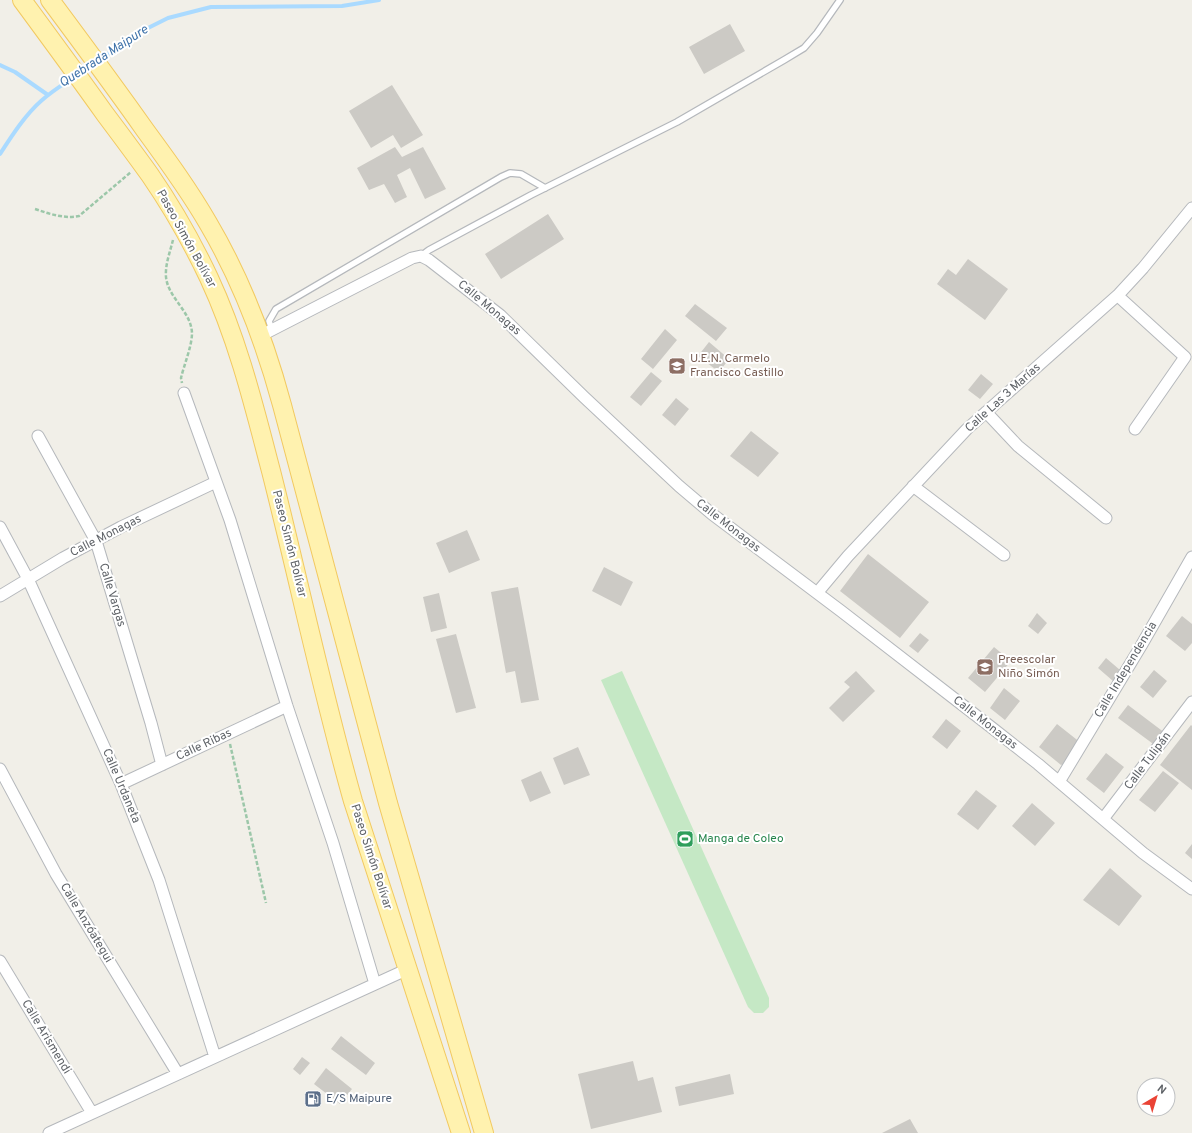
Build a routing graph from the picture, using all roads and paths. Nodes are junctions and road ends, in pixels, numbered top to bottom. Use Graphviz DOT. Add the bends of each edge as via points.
graph roads {
  1 [pos="22,0"];
  2 [pos="50,0"];
  3 [pos="840,0"];
  4 [pos="141,163"];
  5 [pos="545,188"];
  6 [pos="1192,208"];
  7 [pos="35,209"];
  8 [pos="178,219"];
  9 [pos="421,256"];
  10 [pos="1118,296"];
  11 [pos="266,333"];
  12 [pos="184,393"];
  13 [pos="986,412"];
  14 [pos="1136,429"];
  15 [pos="38,436"];
  16 [pos="216,482"];
  17 [pos="913,486"];
  18 [pos="1106,518"];
  19 [pos="0,526"];
  20 [pos="96,541"];
  21 [pos="1004,555"];
  22 [pos="1192,557"];
  23 [pos="28,579"];
  24 [pos="817,593"];
  25 [pos="0,596"];
  26 [pos="1192,702"];
  27 [pos="287,706"];
  28 [pos="228,734"];
  29 [pos="162,765"];
  30 [pos="0,769"];
  31 [pos="1059,782"];
  32 [pos="122,784"];
  33 [pos="1103,819"];
  34 [pos="1192,889"];
  35 [pos="266,903"];
  36 [pos="0,961"];
  37 [pos="408,968"];
  38 [pos="375,984"];
  39 [pos="215,1057"];
  40 [pos="178,1074"];
  41 [pos="92,1113"];
  42 [pos="49,1133"];
  43 [pos="461,1133"];
  44 [pos="484,1133"];
  1 -- 4 [label="main road, Paseo Simón Bolívar"];
  2 -- 11 [label="main road, Paseo Simón Bolívar" via="175,171 208,223"];
  3 -- 5 [label="lane" via="804,48 677,122"];
  4 -- 7 [label="path" via="79,216 59,217"];
  4 -- 8 [label="main road, Paseo Simón Bolívar"];
  5 -- 9 [label="lane"];
  5 -- 11 [label="lane" via="521,174 510,173 502,177 276,308"];
  6 -- 10 [label="street, Calle Las 3 Marías"];
  8 -- 12 [label="path" via="166,276 172,294 187,316 192,333 181,378"];
  8 -- 37 [label="main road, Paseo Simón Bolívar" via="209,278 239,353 290,543 338,749"];
  9 -- 11 [label="street" via="412,258"];
  9 -- 24 [label="street, Calle Monagas" via="500,315 684,491"];
  10 -- 13 [label="street, Calle Las 3 Marías"];
  10 -- 14 [label="street" via="1185,357"];
  11 -- 44 [label="main road, Paseo Simón Bolívar" via="273,372 388,803"];
  12 -- 16 [label="street"];
  13 -- 17 [label="street, Calle Las 3 Marías"];
  13 -- 18 [label="street" via="1018,446"];
  15 -- 20 [label="street, Calle Vargas"];
  16 -- 20 [label="street, Calle Monagas"];
  16 -- 27 [label="street"];
  17 -- 21 [label="street"];
  17 -- 24 [label="street, Calle Las 3 Marías"];
  19 -- 23 [label="street, Calle Urdaneta"];
  20 -- 23 [label="street, Calle Monagas"];
  20 -- 29 [label="street, Calle Vargas"];
  22 -- 31 [label="street, Calle Independencia"];
  23 -- 25 [label="street, Calle Monagas"];
  23 -- 32 [label="street, Calle Urdaneta"];
  24 -- 31 [label="street, Calle Monagas"];
  26 -- 33 [label="street, Calle Tulipán"];
  27 -- 28 [label="street, Calle Ribas"];
  27 -- 38 [label="street"];
  28 -- 29 [label="street, Calle Ribas"];
  28 -- 35 [label="path"];
  29 -- 32 [label="street, Calle Ribas"];
  30 -- 40 [label="street, Calle Anzóategui" via="56,874"];
  31 -- 33 [label="street, Calle Monagas"];
  32 -- 39 [label="street, Calle Urdaneta" via="159,880"];
  33 -- 34 [label="street, Calle Monagas"];
  36 -- 41 [label="street, Calle Arismendi"];
  37 -- 38 [label="street"];
  37 -- 43 [label="main road, Paseo Simón Bolívar"];
  38 -- 39 [label="street"];
  39 -- 40 [label="street"];
  40 -- 41 [label="street"];
  41 -- 42 [label="street"];
}
